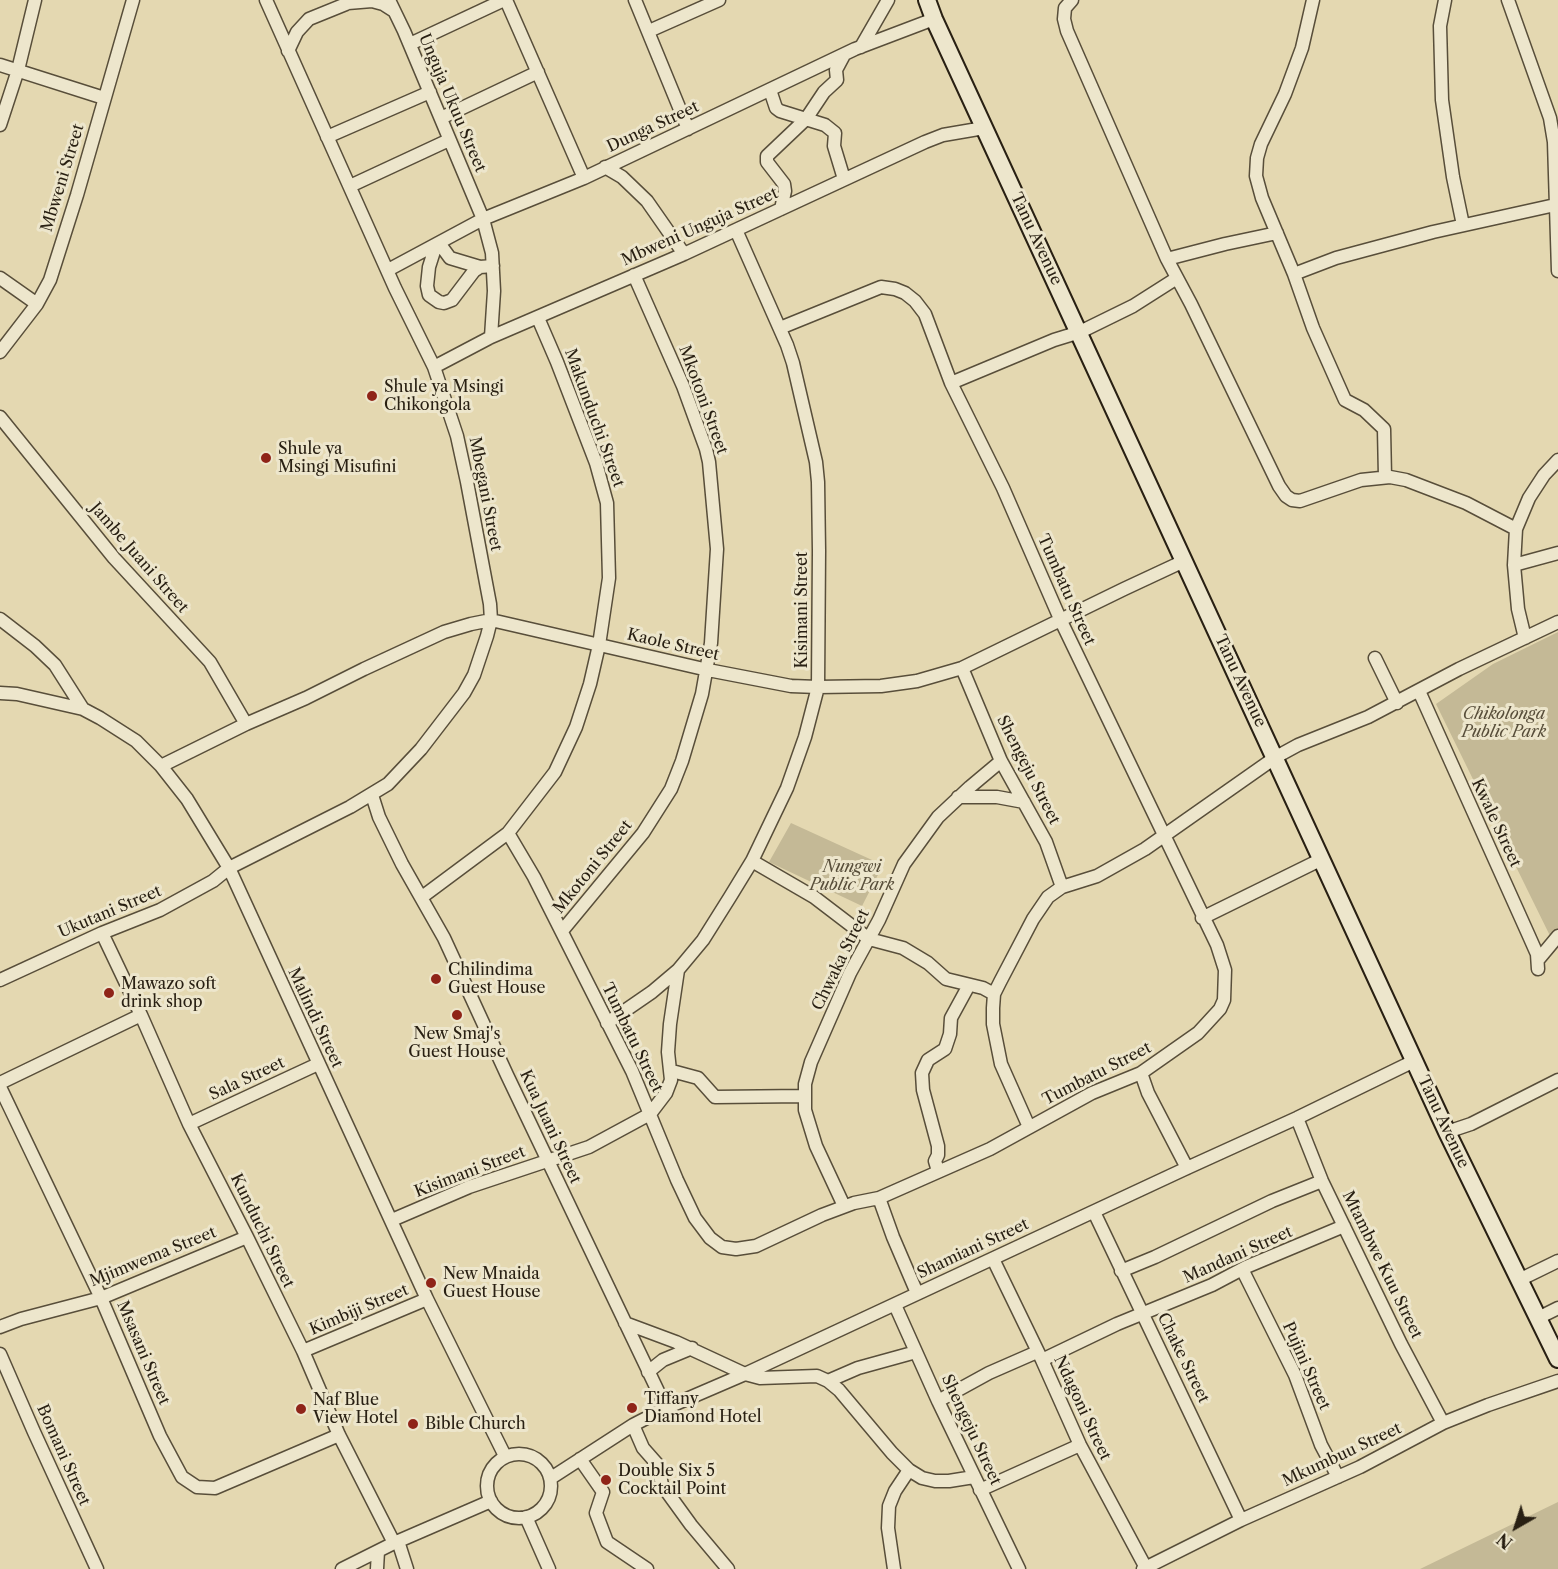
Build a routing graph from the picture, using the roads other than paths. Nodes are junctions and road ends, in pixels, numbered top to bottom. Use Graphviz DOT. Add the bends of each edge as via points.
graph roads {
  1 [pos="36,0"];
  2 [pos="133,0"];
  3 [pos="266,0"];
  4 [pos="505,0"];
  5 [pos="634,0"];
  6 [pos="687,0"];
  7 [pos="718,0"];
  8 [pos="888,0"];
  9 [pos="927,0"];
  10 [pos="1072,0"];
  11 [pos="1313,0"];
  12 [pos="1445,0"];
  13 [pos="1508,0"];
  14 [pos="349,1"];
  15 [pos="391,6"];
  16 [pos="682,16"];
  17 [pos="934,19"];
  18 [pos="649,31"];
  19 [pos="410,44"];
  20 [pos="861,47"];
  21 [pos="288,51"];
  22 [pos="844,55"];
  23 [pos="0,65"];
  24 [pos="18,70"];
  25 [pos="537,72"];
  26 [pos="770,90"];
  27 [pos="430,92"];
  28 [pos="104,98"];
  29 [pos="441,118"];
  30 [pos="806,119"];
  31 [pos="0,125"];
  32 [pos="984,128"];
  33 [pos="688,129"];
  34 [pos="327,136"];
  35 [pos="449,140"];
  36 [pos="605,167"];
  37 [pos="584,178"];
  38 [pos="844,179"];
  39 [pos="350,186"];
  40 [pos="1555,204"];
  41 [pos="781,209"];
  42 [pos="483,219"];
  43 [pos="1463,225"];
  44 [pos="736,230"];
  45 [pos="1277,233"];
  46 [pos="437,244"];
  47 [pos="684,254"];
  48 [pos="1167,259"];
  49 [pos="486,267"];
  50 [pos="388,270"];
  51 [pos="1558,271"];
  52 [pos="1294,273"];
  53 [pos="634,275"];
  54 [pos="0,278"];
  55 [pos="1177,278"];
  56 [pos="37,304"];
  57 [pos="538,318"];
  58 [pos="780,328"];
  59 [pos="1080,332"];
  60 [pos="490,337"];
  61 [pos="0,352"];
  62 [pos="434,367"];
  63 [pos="951,383"];
  64 [pos="0,417"];
  65 [pos="1558,460"];
  66 [pos="1385,477"];
  67 [pos="1516,529"];
  68 [pos="1558,553"];
  69 [pos="1185,561"];
  70 [pos="1514,565"];
  71 [pos="0,619"];
  72 [pos="491,620"];
  73 [pos="1061,621"];
  74 [pos="1558,622"];
  75 [pos="1525,638"];
  76 [pos="599,645"];
  77 [pos="1375,658"];
  78 [pos="962,668"];
  79 [pos="708,670"];
  80 [pos="818,687"];
  81 [pos="1419,691"];
  82 [pos="0,693"];
  83 [pos="1398,703"];
  84 [pos="83,709"];
  85 [pos="246,724"];
  86 [pos="1276,758"];
  87 [pos="1001,761"];
  88 [pos="161,766"];
  89 [pos="372,795"];
  90 [pos="958,797"];
  91 [pos="1024,802"];
  92 [pos="508,834"];
  93 [pos="1166,836"];
  94 [pos="1322,859"];
  95 [pos="752,861"];
  96 [pos="229,868"];
  97 [pos="1062,887"];
  98 [pos="422,897"];
  99 [pos="1202,918"];
  100 [pos="562,931"];
  101 [pos="102,933"];
  102 [pos="1558,936"];
  103 [pos="869,939"];
  104 [pos="678,970"];
  105 [pos="0,980"];
  106 [pos="969,985"];
  107 [pos="994,994"];
  108 [pos="141,1015"];
  109 [pos="607,1023"];
  110 [pos="1414,1061"];
  111 [pos="318,1064"];
  112 [pos="672,1071"];
  113 [pos="1141,1073"];
  114 [pos="1558,1080"];
  115 [pos="0,1085"];
  116 [pos="804,1096"];
  117 [pos="650,1114"];
  118 [pos="1297,1118"];
  119 [pos="189,1124"];
  120 [pos="1029,1127"];
  121 [pos="1447,1132"];
  122 [pos="548,1160"];
  123 [pos="1187,1168"];
  124 [pos="938,1171"];
  125 [pos="1322,1180"];
  126 [pos="879,1198"];
  127 [pos="844,1206"];
  128 [pos="1094,1212"];
  129 [pos="392,1220"];
  130 [pos="1344,1226"];
  131 [pos="248,1237"];
  132 [pos="993,1259"];
  133 [pos="1558,1261"];
  134 [pos="1242,1269"];
  135 [pos="1121,1271"];
  136 [pos="1519,1280"];
  137 [pos="917,1293"];
  138 [pos="101,1298"];
  139 [pos="428,1299"];
  140 [pos="895,1305"];
  141 [pos="1558,1308"];
  142 [pos="1144,1314"];
  143 [pos="1538,1318"];
  144 [pos="625,1323"];
  145 [pos="0,1327"];
  146 [pos="692,1348"];
  147 [pos="303,1351"];
  148 [pos="916,1352"];
  149 [pos="0,1354"];
  150 [pos="1040,1356"];
  151 [pos="1558,1359"];
  152 [pos="648,1372"];
  153 [pos="745,1374"];
  154 [pos="828,1381"];
  155 [pos="1558,1381"];
  156 [pos="938,1401"];
  157 [pos="666,1408"];
  158 [pos="1443,1423"];
  159 [pos="633,1425"];
  160 [pos="339,1435"];
  161 [pos="1080,1445"];
  162 [pos="505,1456"];
  163 [pos="580,1459"];
  164 [pos="909,1470"];
  165 [pos="975,1477"];
  166 [pos="1338,1477"];
  167 [pos="551,1478"];
  168 [pos="980,1490"];
  169 [pos="491,1501"];
  170 [pos="526,1518"];
  171 [pos="1241,1520"];
  172 [pos="396,1542"];
  173 [pos="378,1551"];
  174 [pos="1144,1568"];
  175 [pos="97,1569"];
  176 [pos="342,1569"];
  177 [pos="377,1569"];
  178 [pos="407,1569"];
  179 [pos="549,1569"];
  180 [pos="647,1569"];
  181 [pos="728,1569"];
  182 [pos="894,1569"];
  183 [pos="1019,1569"];
  1 -- 24 [label="street"];
  2 -- 28 [label="street, Mbweni Street"];
  3 -- 21 [label="street, Mbegani Street"];
  4 -- 19 [label="street"];
  4 -- 25 [label="street"];
  5 -- 18 [label="street"];
  6 -- 16 [label="street"];
  7 -- 16 [label="street"];
  8 -- 20 [label="street"];
  9 -- 17 [label="street, Tanu Avenue"];
  10 -- 48 [label="street" via="1065,8 1067,31"];
  11 -- 45 [label="street" via="1302,48 1257,158 1256,176"];
  12 -- 43 [label="street" via="1440,26 1442,100"];
  13 -- 40 [label="street" via="1550,118"];
  14 -- 15 [label="street"];
  14 -- 21 [label="street" via="309,19"];
  15 -- 19 [label="street, Unguja Ukuu Street"];
  16 -- 18 [label="street"];
  17 -- 20 [label="street, Dunga Street"];
  17 -- 32 [label="street, Tanu Avenue"];
  18 -- 33 [label="street"];
  19 -- 27 [label="street, Unguja Ukuu Street"];
  20 -- 22 [label="street, Dunga Street"];
  21 -- 34 [label="street, Mbegani Street"];
  22 -- 26 [label="street, Dunga Street"];
  22 -- 30 [label="street" via="837,80"];
  23 -- 24 [label="street"];
  24 -- 28 [label="street"];
  24 -- 31 [label="street"];
  25 -- 29 [label="street"];
  25 -- 37 [label="street"];
  26 -- 30 [label="street" via="780,111"];
  26 -- 33 [label="street, Dunga Street"];
  27 -- 29 [label="street, Unguja Ukuu Street"];
  27 -- 34 [label="street"];
  28 -- 56 [label="street, Mbweni Street" via="50,280"];
  29 -- 35 [label="street, Unguja Ukuu Street"];
  30 -- 38 [label="street" via="835,133 834,146"];
  30 -- 41 [label="street" via="767,157 784,184"];
  32 -- 38 [label="street, Mbweni Unguja Street" via="934,138"];
  32 -- 59 [label="street, Tanu Avenue"];
  33 -- 36 [label="street, Dunga Street"];
  34 -- 39 [label="street, Mbegani Street"];
  35 -- 39 [label="street"];
  35 -- 42 [label="street, Unguja Ukuu Street"];
  36 -- 37 [label="street, Dunga Street"];
  36 -- 47 [label="street" via="647,201"];
  37 -- 42 [label="street, Dunga Street"];
  38 -- 41 [label="street, Mbweni Unguja Street"];
  39 -- 50 [label="street, Mbegani Street"];
  40 -- 43 [label="street"];
  40 -- 51 [label="street"];
  41 -- 44 [label="street, Mbweni Unguja Street"];
  42 -- 46 [label="street, Dunga Street"];
  42 -- 49 [label="street, Unguja Ukuu Street" via="492,253"];
  43 -- 52 [label="street"];
  44 -- 47 [label="street, Mbweni Unguja Street"];
  44 -- 58 [label="street, Kisimani Street"];
  45 -- 48 [label="street"];
  45 -- 52 [label="street"];
  46 -- 49 [label="street" via="450,258"];
  46 -- 49 [label="street" via="427,286 429,295 439,302 452,300 470,274"];
  46 -- 50 [label="street, Dunga Street"];
  47 -- 53 [label="street, Mbweni Unguja Street"];
  48 -- 55 [label="street"];
  49 -- 60 [label="street, Unguja Ukuu Street" via="494,291"];
  50 -- 62 [label="street, Mbegani Street"];
  52 -- 66 [label="street" via="1345,400 1364,410 1384,429"];
  53 -- 57 [label="street, Mbweni Unguja Street"];
  53 -- 79 [label="street, Mkotoni Street" via="683,386 709,462 717,549"];
  54 -- 56 [label="street"];
  55 -- 59 [label="street" via="1134,306"];
  55 -- 66 [label="street" via="1286,496 1300,501 1360,480"];
  56 -- 61 [label="street, Mbweni Street"];
  57 -- 60 [label="street, Mbweni Unguja Street"];
  57 -- 76 [label="street, Makunduchi Street" via="579,417 607,503 609,578"];
  58 -- 63 [label="street, Tumbatu Street" via="881,287 895,289 915,301 925,314"];
  58 -- 80 [label="street, Kisimani Street" via="793,363 816,462"];
  59 -- 63 [label="street"];
  59 -- 69 [label="street, Tanu Avenue"];
  60 -- 62 [label="street, Mbweni Unguja Street"];
  62 -- 72 [label="street, Mbegani Street" via="457,436"];
  63 -- 73 [label="street, Tumbatu Street" via="1003,488"];
  64 -- 85 [label="street, Jambe Juani Street" via="114,558 210,662"];
  65 -- 67 [label="street" via="1528,498"];
  66 -- 67 [label="street" via="1406,480 1466,502"];
  67 -- 70 [label="street"];
  68 -- 70 [label="street"];
  69 -- 73 [label="street, Kaole Street"];
  69 -- 86 [label="street, Tanu Avenue"];
  70 -- 75 [label="street"];
  71 -- 84 [label="street" via="55,664"];
  72 -- 76 [label="street, Kaole Street"];
  72 -- 85 [label="street, Kaole Street" via="444,632"];
  72 -- 89 [label="street, Mbegani Street" via="474,675 464,693 406,767"];
  73 -- 78 [label="street, Kaole Street"];
  73 -- 93 [label="street, Tumbatu Street"];
  74 -- 75 [label="street"];
  75 -- 81 [label="street"];
  76 -- 79 [label="street, Kaole Street"];
  76 -- 92 [label="street, Makunduchi Street" via="570,742 555,772"];
  77 -- 83 [label="street"];
  78 -- 80 [label="street, Kaole Street" via="901,684"];
  78 -- 87 [label="street, Shengeju Street"];
  79 -- 80 [label="street, Kaole Street" via="791,686"];
  79 -- 100 [label="street, Mkotoni Street" via="671,789 643,832"];
  80 -- 95 [label="street, Kisimani Street" via="796,764"];
  81 -- 83 [label="street"];
  81 -- 102 [label="street, Kwale Street" via="1538,964"];
  82 -- 84 [label="street, Malindi Street"];
  83 -- 86 [label="street"];
  84 -- 88 [label="street, Malindi Street" via="136,741"];
  85 -- 88 [label="street, Kaole Street"];
  86 -- 93 [label="street"];
  86 -- 94 [label="street, Tanu Avenue"];
  87 -- 90 [label="street, Chwaka Street"];
  87 -- 91 [label="street, Shengeju Street"];
  88 -- 96 [label="street, Malindi Street" via="187,799"];
  89 -- 96 [label="street, Mbegani Street"];
  89 -- 98 [label="street, Kua Juani Street" via="402,864"];
  90 -- 91 [label="street"];
  90 -- 103 [label="street, Chwaka Street" via="923,835 904,864"];
  91 -- 97 [label="street, Shengeju Street" via="1047,842"];
  92 -- 98 [label="street, Makunduchi Street"];
  92 -- 100 [label="street, Tumbatu Street"];
  93 -- 97 [label="street" via="1097,876"];
  93 -- 99 [label="street, Tumbatu Street"];
  94 -- 99 [label="street"];
  94 -- 110 [label="street, Tanu Avenue"];
  95 -- 103 [label="street" via="814,897"];
  95 -- 104 [label="street, Kisimani Street" via="703,940"];
  96 -- 101 [label="street, Ukutani Street" via="160,910"];
  96 -- 111 [label="street, Malindi Street"];
  97 -- 107 [label="street" via="1041,906"];
  98 -- 122 [label="street, Kua Juani Street"];
  99 -- 113 [label="street, Tumbatu Street" via="1222,957 1224,1000 1216,1016 1198,1033"];
  100 -- 109 [label="street, Tumbatu Street"];
  101 -- 105 [label="street, Ukutani Street"];
  101 -- 108 [label="street, Kunduchi Street"];
  103 -- 106 [label="street" via="903,948 946,979"];
  103 -- 116 [label="street, Chwaka Street" via="811,1062"];
  104 -- 109 [label="street, Kisimani Street"];
  104 -- 112 [label="street, Kisimani Street" via="668,1052"];
  106 -- 107 [label="street"];
  106 -- 124 [label="street" via="951,1018 945,1049 928,1060 922,1074 938,1146"];
  107 -- 120 [label="street" via="992,1016 999,1055"];
  108 -- 115 [label="street"];
  108 -- 119 [label="street, Kunduchi Street"];
  109 -- 117 [label="street, Tumbatu Street"];
  110 -- 118 [label="street, Shamiani Street"];
  110 -- 121 [label="street, Tanu Avenue"];
  111 -- 119 [label="street, Sala Street"];
  111 -- 129 [label="street, Malindi Street"];
  112 -- 116 [label="street" via="698,1078 715,1097"];
  112 -- 117 [label="street, Kisimani Street" via="670,1085"];
  113 -- 120 [label="street, Tumbatu Street" via="1092,1093"];
  113 -- 123 [label="street"];
  114 -- 121 [label="street"];
  115 -- 138 [label="street, Msasani Street"];
  116 -- 127 [label="street, Chwaka Street" via="816,1146"];
  117 -- 122 [label="street, Kisimani Street" via="590,1147"];
  117 -- 127 [label="street, Tumbatu Street" via="695,1218 722,1247 756,1246"];
  118 -- 123 [label="street, Shamiani Street"];
  118 -- 125 [label="street, Mtambwe Kuu Street"];
  119 -- 131 [label="street, Kunduchi Street"];
  120 -- 124 [label="street, Tumbatu Street"];
  121 -- 136 [label="street, Tanu Avenue"];
  122 -- 129 [label="street, Kisimani Street" via="469,1187"];
  122 -- 144 [label="street, Kua Juani Street"];
  123 -- 128 [label="street, Shamiani Street"];
  124 -- 126 [label="street, Tumbatu Street"];
  125 -- 130 [label="street, Mtambwe Kuu Street"];
  125 -- 135 [label="street"];
  126 -- 127 [label="street, Tumbatu Street"];
  126 -- 137 [label="street"];
  128 -- 132 [label="street, Shamiani Street"];
  128 -- 135 [label="street, Chake Street"];
  129 -- 139 [label="street, Malindi Street"];
  130 -- 134 [label="street, Mandani Street"];
  130 -- 158 [label="street, Mtambwe Kuu Street"];
  131 -- 138 [label="street, Mjimwema Street"];
  131 -- 147 [label="street, Kunduchi Street"];
  132 -- 137 [label="street, Shamiani Street"];
  132 -- 150 [label="street, Ndagoni Street"];
  133 -- 136 [label="street"];
  134 -- 142 [label="street, Mandani Street"];
  134 -- 166 [label="street, Pujini Street" via="1295,1375 1321,1445"];
  135 -- 142 [label="street, Chake Street"];
  136 -- 143 [label="street, Tanu Avenue"];
  137 -- 140 [label="street, Shamiani Street"];
  138 -- 145 [label="street, Mjimwema Street"];
  138 -- 160 [label="street, Msasani Street" via="160,1436 182,1477 197,1487 215,1488"];
  139 -- 147 [label="street, Kimbiji Street"];
  139 -- 162 [label="street, Malindi Street"];
  140 -- 148 [label="street, Shengeju Street"];
  140 -- 153 [label="street, Shamiani Street"];
  141 -- 143 [label="street"];
  142 -- 150 [label="street, Mandani Street"];
  142 -- 171 [label="street, Chake Street"];
  143 -- 151 [label="street, Tanu Avenue"];
  144 -- 146 [label="street"];
  144 -- 152 [label="street, Kua Juani Street"];
  146 -- 152 [label="street" via="663,1360"];
  146 -- 153 [label="street"];
  147 -- 160 [label="street, Kunduchi Street"];
  148 -- 154 [label="street"];
  148 -- 156 [label="street, Shengeju Street"];
  149 -- 175 [label="street, Bomani Street"];
  150 -- 156 [label="street, Mandani Street" via="980,1377"];
  150 -- 161 [label="street, Ndagoni Street"];
  152 -- 157 [label="street, Kua Juani Street"];
  153 -- 154 [label="street" via="760,1378 817,1377"];
  153 -- 157 [label="street, Shamiani Street"];
  154 -- 164 [label="street"];
  155 -- 158 [label="street, Mkumbuu Street"];
  156 -- 165 [label="street, Shengeju Street"];
  157 -- 159 [label="street, Shamiani Street"];
  158 -- 166 [label="street, Mkumbuu Street"];
  159 -- 163 [label="street, Shamiani Street"];
  159 -- 181 [label="street" via="643,1448 658,1465 662,1485"];
  160 -- 172 [label="street, Kunduchi Street"];
  161 -- 168 [label="street"];
  161 -- 174 [label="street, Ndagoni Street"];
  162 -- 167 [label="street" via="524,1453 541,1461"];
  162 -- 169 [label="street" via="492,1467 487,1484"];
  163 -- 167 [label="street, Shamiani Street"];
  163 -- 180 [label="street" via="603,1492 596,1513 607,1542"];
  164 -- 165 [label="street" via="935,1481"];
  164 -- 182 [label="street" via="889,1506"];
  165 -- 168 [label="street, Shengeju Street"];
  166 -- 171 [label="street, Mkumbuu Street"];
  167 -- 170 [label="street" via="551,1495 542,1510"];
  168 -- 183 [label="street, Shengeju Street"];
  169 -- 170 [label="street" via="500,1512"];
  169 -- 172 [label="street"];
  170 -- 179 [label="street"];
  171 -- 174 [label="street, Mkumbuu Street"];
  172 -- 173 [label="street"];
  172 -- 178 [label="street, Kunduchi Street"];
  173 -- 176 [label="street"];
  173 -- 177 [label="street"];
}
